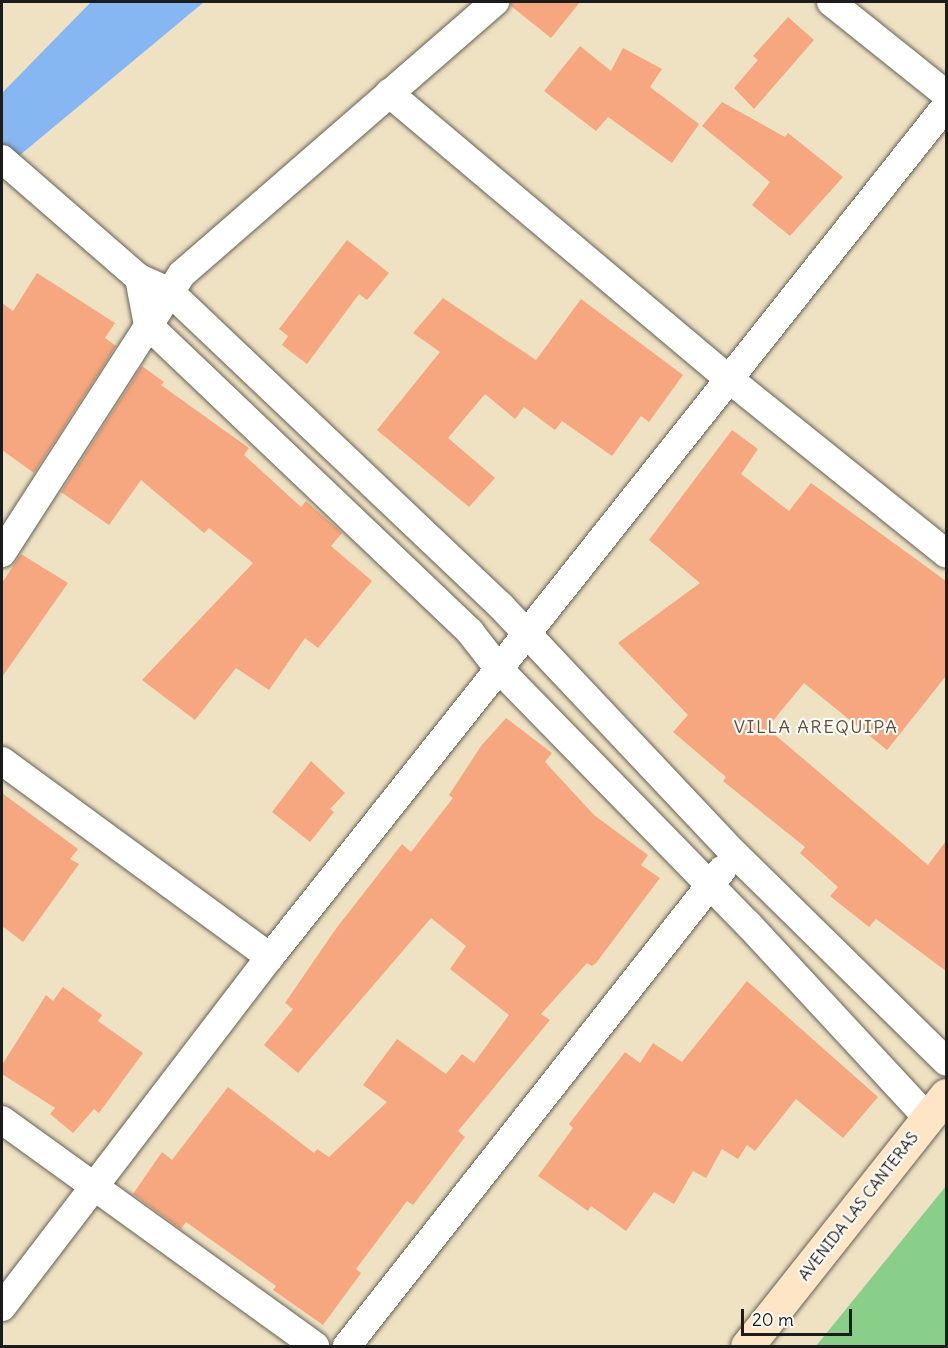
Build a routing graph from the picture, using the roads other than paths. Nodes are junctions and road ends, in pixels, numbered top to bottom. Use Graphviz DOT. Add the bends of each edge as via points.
graph roads {
  1 [pos="495,2"];
  2 [pos="831,2"];
  3 [pos="389,93"];
  4 [pos="946,94"];
  5 [pos="946,106"];
  6 [pos="2,159"];
  7 [pos="139,278"];
  8 [pos="170,292"];
  9 [pos="148,326"];
  10 [pos="728,378"];
  11 [pos="2,553"];
  12 [pos="946,553"];
  13 [pos="526,637"];
  14 [pos="499,669"];
  15 [pos="2,761"];
  16 [pos="735,854"];
  17 [pos="710,885"];
  18 [pos="270,957"];
  19 [pos="946,1061"];
  20 [pos="940,1116"];
  21 [pos="2,1120"];
  22 [pos="92,1187"];
  23 [pos="2,1306"];
  24 [pos="315,1347"];
  25 [pos="347,1347"];
  26 [pos="747,1347"];
  1 -- 3 [label="street"];
  2 -- 4 [label="street"];
  3 -- 8 [label="street" via="182,274"];
  3 -- 10 [label="street"];
  5 -- 10 [label="street"];
  6 -- 7 [label="street"];
  7 -- 8 [label="street"];
  7 -- 9 [label="street"];
  8 -- 9 [label="street"];
  8 -- 13 [label="street" via="500,605"];
  9 -- 11 [label="street"];
  9 -- 14 [label="street" via="470,632"];
  10 -- 12 [label="street"];
  10 -- 13 [label="street"];
  13 -- 14 [label="street"];
  13 -- 16 [label="street"];
  14 -- 17 [label="street"];
  14 -- 18 [label="street"];
  15 -- 18 [label="street"];
  16 -- 17 [label="street"];
  16 -- 19 [label="street"];
  17 -- 20 [label="street"];
  17 -- 25 [label="street"];
  18 -- 22 [label="street"];
  20 -- 26 [label="street, AVENIDA LAS CANTERAS"];
  21 -- 22 [label="street"];
  22 -- 23 [label="street"];
  22 -- 24 [label="street"];
}
